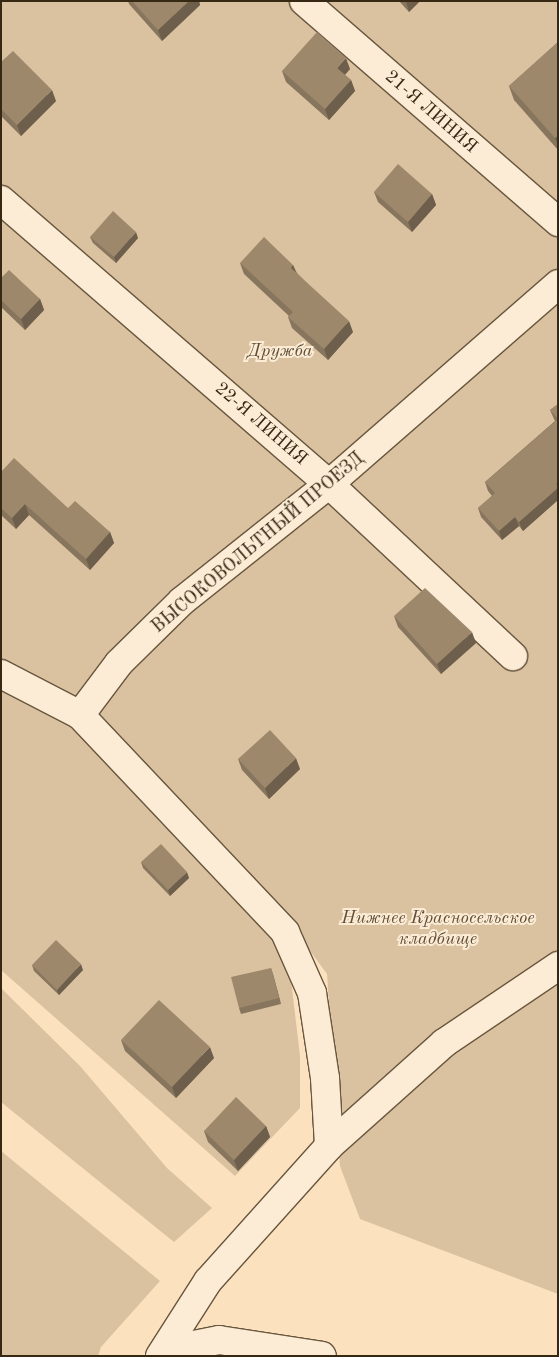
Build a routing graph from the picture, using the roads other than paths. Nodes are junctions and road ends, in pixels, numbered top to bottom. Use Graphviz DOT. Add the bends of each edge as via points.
graph roads {
  1 [pos="304,1"];
  2 [pos="1,200"];
  3 [pos="558,222"];
  4 [pos="558,284"];
  5 [pos="329,484"];
  6 [pos="513,656"];
  7 [pos="1,674"];
  8 [pos="80,715"];
  9 [pos="558,966"];
  10 [pos="328,1146"];
  11 [pos="162,1353"];
  12 [pos="322,1356"];
  1 -- 3 [label="street, 21-Я ЛИНИЯ"];
  2 -- 5 [label="street, 22-Я ЛИНИЯ"];
  4 -- 5 [label="street, ВЫСОКОВОЛЬТНЫЙ ПРОЕЗД"];
  5 -- 6 [label="street, 22-Я ЛИНИЯ"];
  5 -- 8 [label="street, ВЫСОКОВОЛЬТНЫЙ ПРОЕЗД" via="182,602 120,663"];
  7 -- 8 [label="street"];
  8 -- 10 [label="street" via="285,932 312,993 325,1078"];
  9 -- 10 [label="street" via="444,1043"];
  10 -- 11 [label="street" via="208,1281"];
  11 -- 12 [label="street" via="219,1340"];
}
